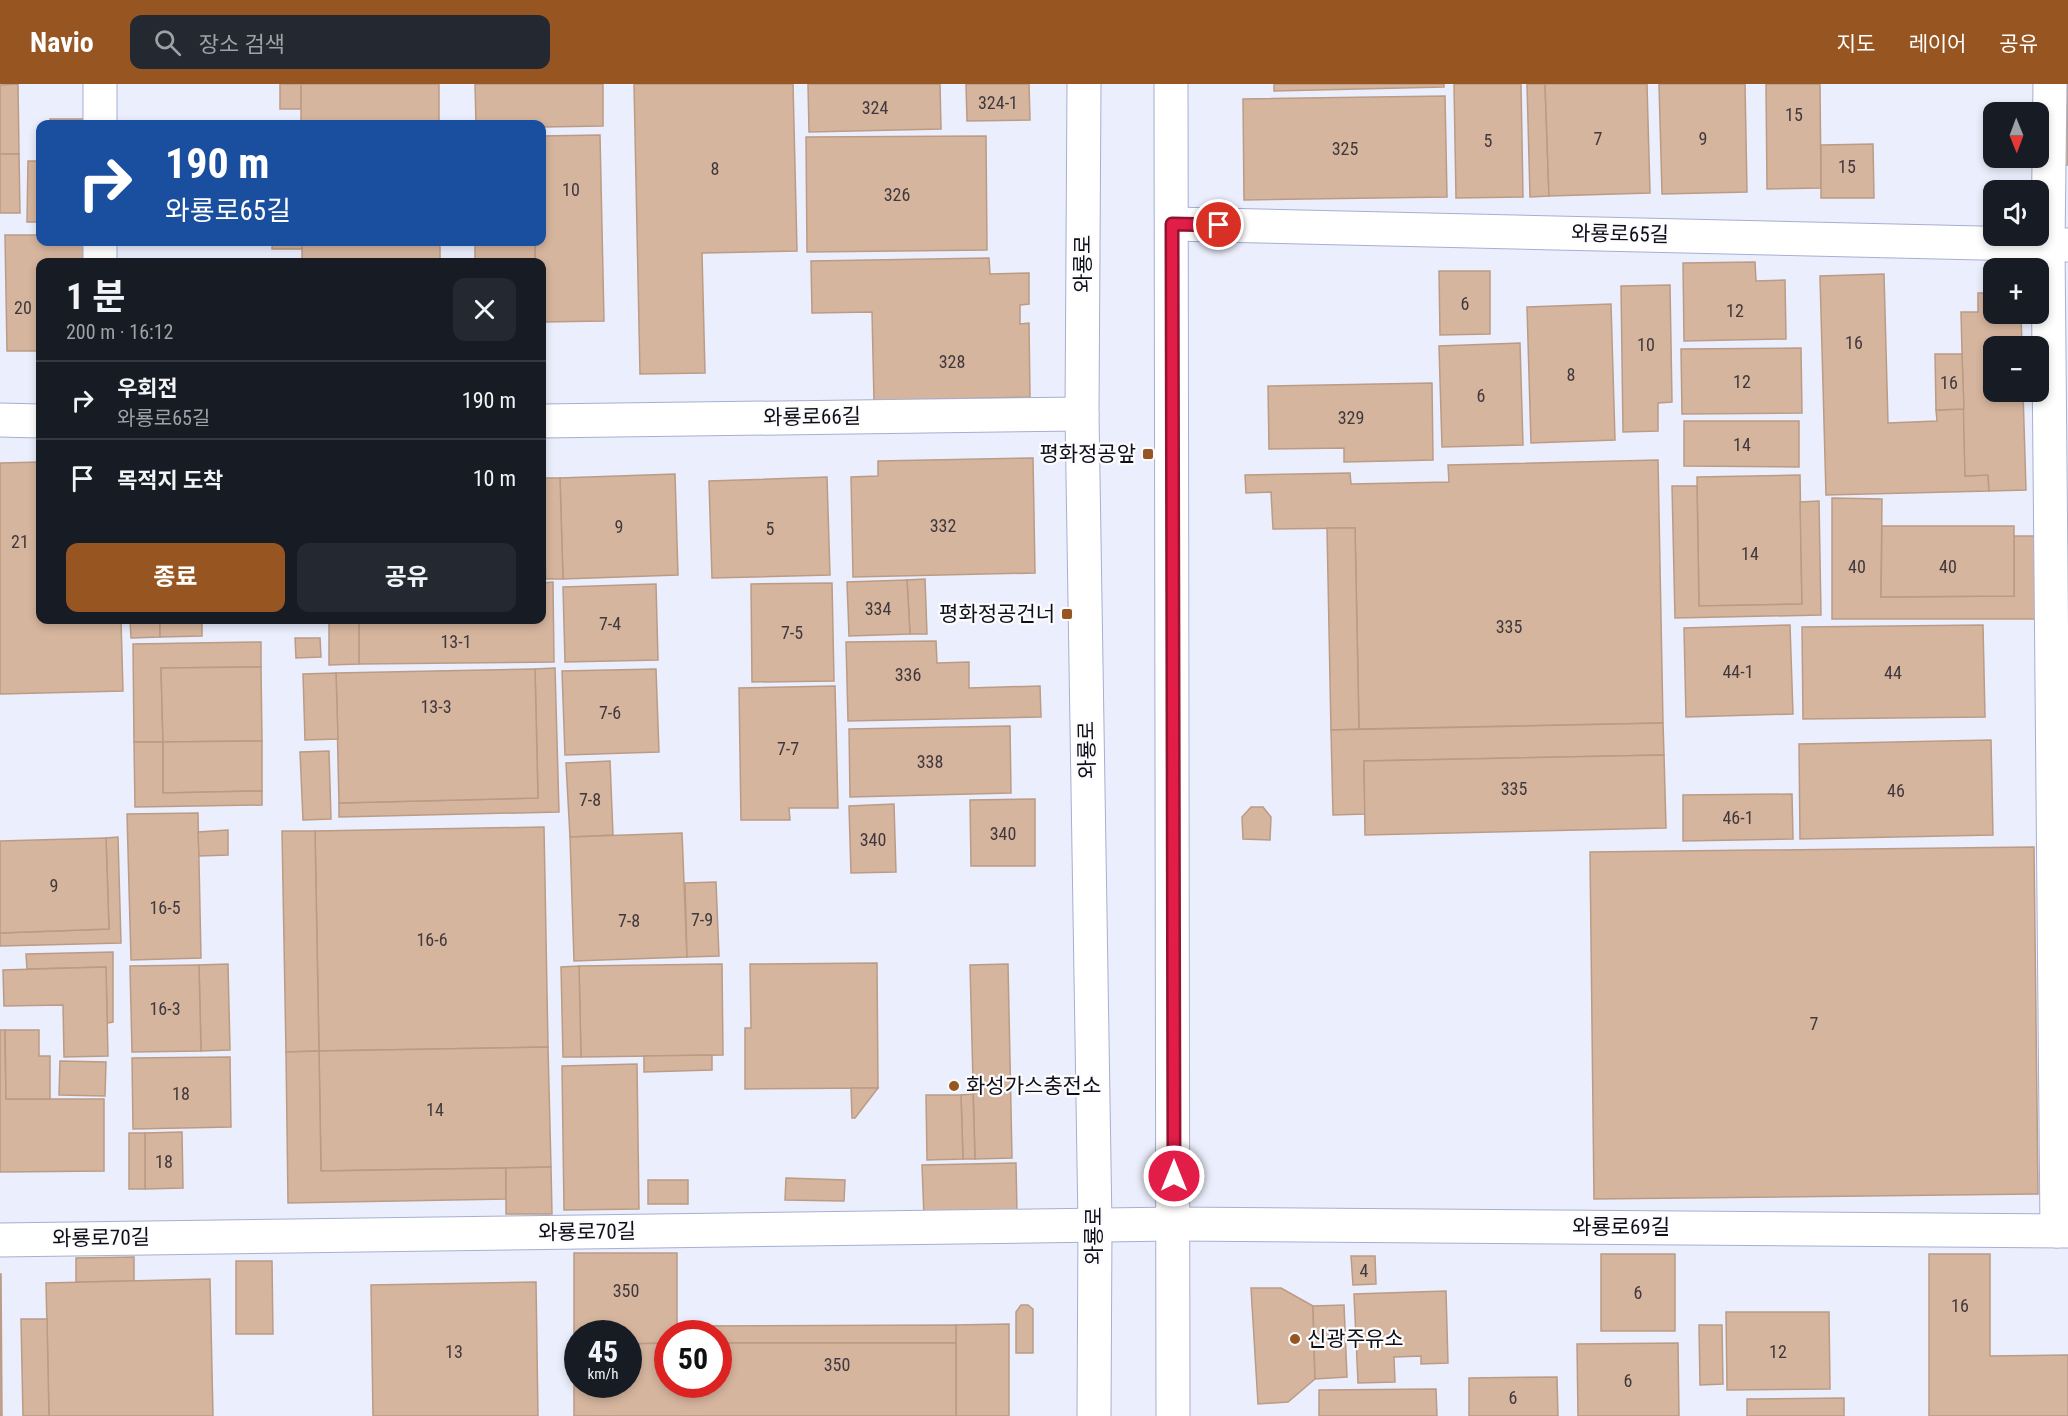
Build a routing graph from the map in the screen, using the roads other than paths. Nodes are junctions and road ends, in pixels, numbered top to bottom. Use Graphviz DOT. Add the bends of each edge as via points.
graph roads {
  1 [pos="100,84"];
  2 [pos="1084,84"];
  3 [pos="1171,84"];
  4 [pos="2050,84"];
  5 [pos="100,120"];
  6 [pos="1172,224"];
  7 [pos="2058,245"];
  8 [pos="1082,414"];
  9 [pos="0,420"];
  10 [pos="36,421"];
  11 [pos="546,421"];
  12 [pos="1174,1224"];
  13 [pos="1095,1225"];
  14 [pos="2062,1231"];
  15 [pos="0,1240"];
  16 [pos="1094,1416"];
  17 [pos="1173,1416"];
  1 -- 5 [label="street"];
  2 -- 8 [label="street, 와룡로"];
  3 -- 6 [label="street"];
  4 -- 7 [label="street"];
  6 -- 7 [label="street, 와룡로65길"];
  6 -- 12 [label="street"];
  7 -- 14 [label="street"];
  8 -- 11 [label="street, 와룡로66길"];
  8 -- 13 [label="street, 와룡로"];
  9 -- 10 [label="street"];
  12 -- 13 [label="street, 와룡로70길"];
  12 -- 14 [label="street, 와룡로69길"];
  12 -- 17 [label="street"];
  13 -- 15 [label="street, 와룡로70길"];
  13 -- 16 [label="street, 와룡로"];
}
